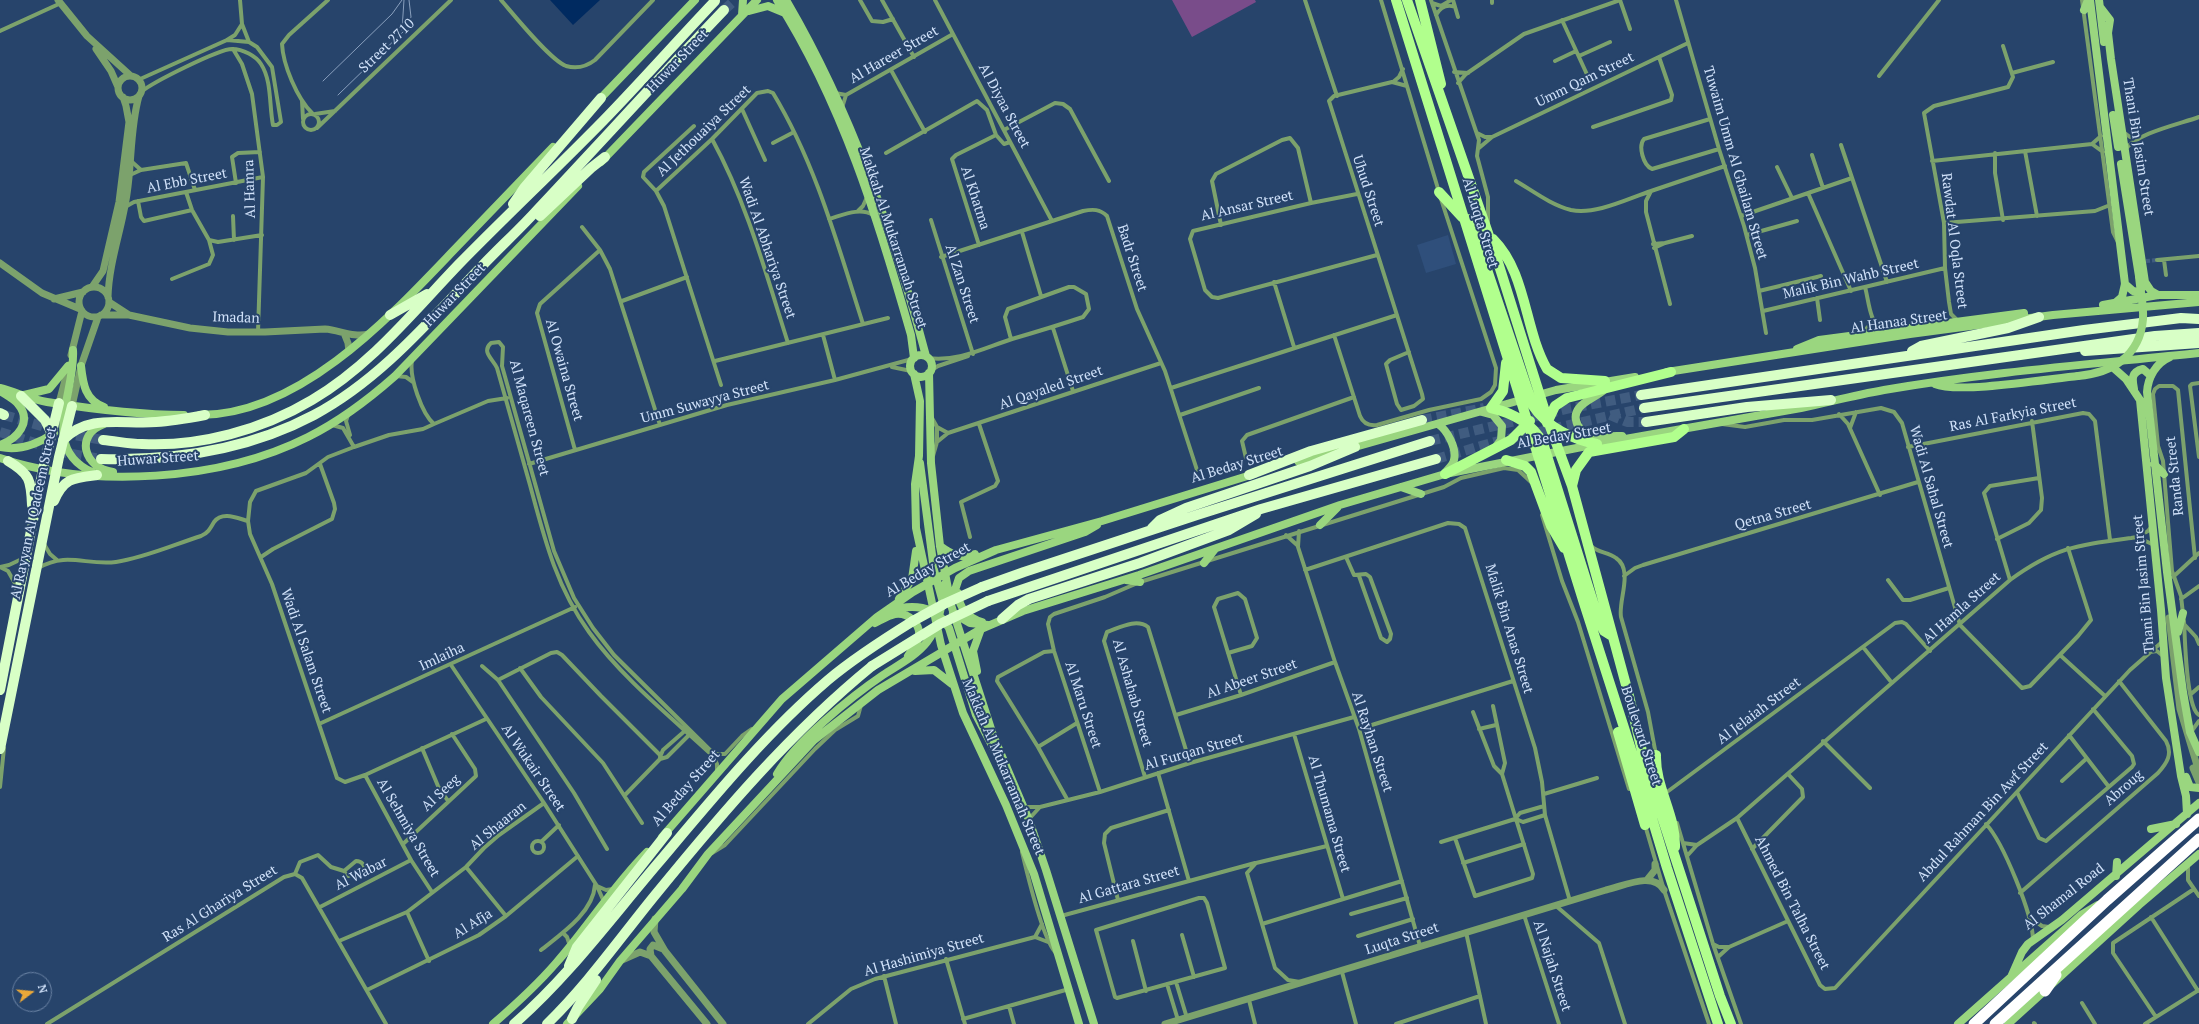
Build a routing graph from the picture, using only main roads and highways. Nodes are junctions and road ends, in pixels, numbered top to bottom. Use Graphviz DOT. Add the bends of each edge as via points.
graph roads {
  1 [pos="695,0"];
  2 [pos="743,0"];
  3 [pos="748,0"];
  4 [pos="758,0"];
  5 [pos="777,0"];
  6 [pos="1396,0"];
  7 [pos="1407,0"];
  8 [pos="1420,0"];
  9 [pos="2089,0"];
  10 [pos="715,1"];
  11 [pos="787,1"];
  12 [pos="2100,3"];
  13 [pos="724,10"];
  14 [pos="2084,10"];
  15 [pos="785,13"];
  16 [pos="742,16"];
  17 [pos="2087,33"];
  18 [pos="2096,41"];
  19 [pos="601,98"];
  20 [pos="1444,108"];
  21 [pos="605,157"];
  22 [pos="1439,192"];
  23 [pos="1458,199"];
  24 [pos="1464,220"];
  25 [pos="497,228"];
  26 [pos="1488,235"];
  27 [pos="508,240"];
  28 [pos="2142,279"];
  29 [pos="2125,284"];
  30 [pos="440,285"];
  31 [pos="2199,294"];
  32 [pos="2158,295"];
  33 [pos="2199,302"];
  34 [pos="2114,304"];
  35 [pos="2199,312"];
  36 [pos="390,315"];
  37 [pos="2039,317"];
  38 [pos="2181,318"];
  39 [pos="2199,318"];
  40 [pos="2199,333"];
  41 [pos="2199,343"];
  42 [pos="2070,348"];
  43 [pos="73,350"];
  44 [pos="1506,353"];
  45 [pos="1790,353"];
  46 [pos="2199,353"];
  47 [pos="1910,354"];
  48 [pos="2175,355"];
  49 [pos="927,357"];
  50 [pos="913,358"];
  51 [pos="2107,362"];
  52 [pos="68,366"];
  53 [pos="81,366"];
  54 [pos="929,372"];
  55 [pos="1671,372"];
  56 [pos="913,373"];
  57 [pos="2151,376"];
  58 [pos="1932,383"];
  59 [pos="1607,384"];
  60 [pos="0,388"];
  61 [pos="2134,389"];
  62 [pos="0,391"];
  63 [pos="1540,394"];
  64 [pos="1641,395"];
  65 [pos="21,396"];
  66 [pos="1525,398"];
  67 [pos="1831,400"];
  68 [pos="65,405"];
  69 [pos="1491,408"];
  70 [pos="1644,408"];
  71 [pos="1536,411"];
  72 [pos="1479,412"];
  73 [pos="205,415"];
  74 [pos="112,416"];
  75 [pos="1422,420"];
  76 [pos="1548,421"];
  77 [pos="1646,422"];
  78 [pos="62,424"];
  79 [pos="1438,424"];
  80 [pos="1528,424"];
  81 [pos="1684,429"];
  82 [pos="51,433"];
  83 [pos="1643,436"];
  84 [pos="64,438"];
  85 [pos="1541,439"];
  86 [pos="103,440"];
  87 [pos="1430,441"];
  88 [pos="1597,444"];
  89 [pos="0,446"];
  90 [pos="1355,447"];
  91 [pos="1491,451"];
  92 [pos="1559,451"];
  93 [pos="57,452"];
  94 [pos="1542,454"];
  95 [pos="919,456"];
  96 [pos="4,459"];
  97 [pos="101,459"];
  98 [pos="1436,459"];
  99 [pos="1506,460"];
  100 [pos="2154,464"];
  101 [pos="43,469"];
  102 [pos="56,471"];
  103 [pos="1445,474"];
  104 [pos="2164,474"];
  105 [pos="97,475"];
  106 [pos="1249,475"];
  107 [pos="144,476"];
  108 [pos="1572,486"];
  109 [pos="1400,487"];
  110 [pos="1421,494"];
  111 [pos="1340,505"];
  112 [pos="1262,509"];
  113 [pos="1102,521"];
  114 [pos="33,523"];
  115 [pos="45,525"];
  116 [pos="1320,525"];
  117 [pos="916,528"];
  118 [pos="1149,530"];
  119 [pos="1026,541"];
  120 [pos="940,546"];
  121 [pos="1216,548"];
  122 [pos="1568,552"];
  123 [pos="1204,563"];
  124 [pos="963,575"];
  125 [pos="945,576"];
  126 [pos="936,579"];
  127 [pos="1124,580"];
  128 [pos="1140,582"];
  129 [pos="927,585"];
  130 [pos="942,599"];
  131 [pos="894,604"];
  132 [pos="952,611"];
  133 [pos="936,613"];
  134 [pos="2183,613"];
  135 [pos="877,617"];
  136 [pos="1002,619"];
  137 [pos="936,624"];
  138 [pos="946,624"];
  139 [pos="990,625"];
  140 [pos="863,629"];
  141 [pos="981,629"];
  142 [pos="1612,636"];
  143 [pos="2177,637"];
  144 [pos="962,640"];
  145 [pos="954,645"];
  146 [pos="942,648"];
  147 [pos="904,662"];
  148 [pos="900,677"];
  149 [pos="1609,682"];
  150 [pos="954,687"];
  151 [pos="0,690"];
  152 [pos="985,712"];
  153 [pos="2178,747"];
  154 [pos="0,748"];
  155 [pos="2198,752"];
  156 [pos="1656,755"];
  157 [pos="1005,768"];
  158 [pos="771,786"];
  159 [pos="2199,788"];
  160 [pos="2199,803"];
  161 [pos="2187,814"];
  162 [pos="2199,820"];
  163 [pos="2177,824"];
  164 [pos="1645,825"];
  165 [pos="2151,829"];
  166 [pos="667,833"];
  167 [pos="2199,839"];
  168 [pos="2199,854"];
  169 [pos="1674,855"];
  170 [pos="2117,862"];
  171 [pos="2116,876"];
  172 [pos="2107,900"];
  173 [pos="2091,909"];
  174 [pos="1040,914"];
  175 [pos="2113,916"];
  176 [pos="2062,920"];
  177 [pos="1045,922"];
  178 [pos="610,952"];
  179 [pos="568,970"];
  180 [pos="2011,977"];
  181 [pos="2045,991"];
  182 [pos="569,1022"];
  183 [pos="493,1024"];
  184 [pos="514,1024"];
  185 [pos="547,1024"];
  186 [pos="1079,1024"];
  187 [pos="1094,1024"];
  188 [pos="1718,1024"];
  189 [pos="1731,1024"];
  190 [pos="1958,1024"];
  191 [pos="1974,1024"];
  192 [pos="1995,1024"];
  193 [pos="2008,1024"];
  1 -- 19 [label="main road"];
  2 -- 16 [label="main road"];
  3 -- 16 [label="main road"];
  4 -- 16 [label="main road, Huwar Street"];
  5 -- 15 [label="main road, Makkah Al Mukarramah Street"];
  6 -- 23 [label="main road, Al Luqta Street"];
  7 -- 20 [label="main road, Al Luqta Street"];
  8 -- 20 [label="main road" via="1437,62"];
  9 -- 14 [label="main road"];
  9 -- 18 [label="main road, Thani Bin Jasim Street"];
  10 -- 25 [label="highway, Huwar Street" via="602,122"];
  11 -- 49 [label="main road, Makkah Al Mukarramah Street" via="814,47 875,188"];
  12 -- 28 [label="main road" via="2116,138"];
  12 -- 28 [label="main road, Thani Bin Jasim Street" via="2110,20 2109,37 2124,152 2144,261"];
  13 -- 27 [label="highway, Huwar Street"];
  15 -- 16 [label="main road" via="768,6 753,9"];
  15 -- 50 [label="main road, Makkah Al Mukarramah Street" via="803,43 835,111 868,193 911,334"];
  16 -- 21 [label="main road, Huwar Street"];
  17 -- 18 [label="main road"];
  18 -- 29 [label="main road, Thani Bin Jasim Street"];
  19 -- 25 [label="highway" via="524,188"];
  19 -- 36 [label="main road"];
  20 -- 26 [label="main road, Al Luqta Street"];
  21 -- 27 [label="highway" via="531,223"];
  21 -- 107 [label="main road, Huwar Street" via="395,376 350,411 308,437 245,460 186,473"];
  22 -- 24 [label="main road"];
  23 -- 24 [label="main road, Al Luqta Street"];
  23 -- 66 [label="main road" via="1470,219"];
  24 -- 44 [label="main road, Al Luqta Street"];
  25 -- 30 [label="highway, Huwar Street"];
  26 -- 59 [label="main road" via="1501,248 1514,272 1547,369 1561,378"];
  26 -- 63 [label="main road, Al Luqta Street"];
  27 -- 97 [label="highway, Huwar Street" via="395,355 348,394 316,414 258,439 222,450 144,460"];
  28 -- 29 [label="main road" via="2144,286 2138,292"];
  28 -- 32 [label="main road" via="2151,291"];
  28 -- 58 [label="main road, bridge" via="2141,330 2134,348 2112,368 2078,376 1973,387 1947,387"];
  29 -- 34 [label="main road" via="2122,297"];
  30 -- 36 [label="highway"];
  30 -- 86 [label="highway, Huwar Street" via="385,345 341,382 285,414 220,437 142,444"];
  31 -- 32 [label="main road"];
  32 -- 34 [label="main road"];
  33 -- 37 [label="main road, Al Hanaa Street"];
  34 -- 45 [label="main road" via="1819,340"];
  35 -- 38 [label="highway"];
  36 -- 73 [label="main road" via="349,351 317,374 266,401 232,412"];
  37 -- 45 [label="main road, Al Hanaa Street"];
  37 -- 47 [label="highway" via="2008,328 1921,346"];
  38 -- 39 [label="highway"];
  38 -- 47 [label="highway"];
  40 -- 42 [label="highway" via="2155,336"];
  41 -- 42 [label="highway" via="2087,352"];
  42 -- 70 [label="highway"];
  43 -- 68 [label="main road" via="73,370"];
  44 -- 66 [label="main road, Al Luqta Street"];
  44 -- 69 [label="main road" via="1503,391"];
  45 -- 55 [label="main road, Al Hanaa Street"];
  46 -- 48 [label="main road"];
  47 -- 64 [label="highway"];
  48 -- 51 [label="main road"];
  48 -- 57 [label="main road" via="2161,362"];
  49 -- 50 [label="main road" via="920,355"];
  49 -- 54 [label="main road" via="932,364"];
  50 -- 56 [label="main road" via="910,367"];
  51 -- 58 [label="main road"];
  51 -- 61 [label="main road, Thani Bin Jasim Street"];
  52 -- 65 [label="main road" via="49,389"];
  53 -- 74 [label="main road" via="85,390 89,397"];
  54 -- 56 [label="main road" via="922,376"];
  54 -- 120 [label="main road, Makkah Al Mukarramah Street" via="931,463"];
  55 -- 59 [label="main road"];
  56 -- 95 [label="main road, Makkah Al Mukarramah Street" via="920,401"];
  57 -- 61 [label="main road" via="2142,369 2138,370 2132,379"];
  57 -- 100 [label="main road, Thani Bin Jasim Street" via="2148,392"];
  58 -- 67 [label="main road"];
  59 -- 63 [label="main road, Al Beday Street"];
  59 -- 76 [label="main road" via="1559,402"];
  59 -- 83 [label="main road" via="1579,407 1576,418 1580,428 1603,436"];
  60 -- 65 [label="main road"];
  61 -- 153 [label="main road, Thani Bin Jasim Street" via="2141,406 2162,614 2162,642 2171,718"];
  62 -- 89 [label="main road" via="19,405 24,419 19,434"];
  63 -- 66 [label="main road, Al Beday Street"];
  63 -- 71 [label="main road"];
  63 -- 76 [label="main road, Al Luqta Street"];
  65 -- 68 [label="main road"];
  65 -- 82 [label="highway" via="38,411"];
  66 -- 69 [label="main road, Al Beday Street"];
  66 -- 71 [label="main road"];
  66 -- 80 [label="main road, Al Luqta Street"];
  67 -- 77 [label="highway" via="1755,406"];
  67 -- 81 [label="main road" via="1720,424"];
  68 -- 74 [label="main road"];
  68 -- 78 [label="main road"];
  68 -- 82 [label="highway, Al Rayyan Al Qadeem Street"];
  68 -- 84 [label="highway, Al Rayyan Al Qadeem Street"];
  69 -- 72 [label="main road, Al Beday Street"];
  69 -- 80 [label="main road" via="1508,413"];
  71 -- 76 [label="main road"];
  71 -- 80 [label="main road"];
  72 -- 79 [label="main road, Al Beday Street"];
  72 -- 91 [label="main road" via="1493,415 1502,426 1501,440"];
  73 -- 74 [label="highway" via="156,422"];
  74 -- 84 [label="highway" via="86,425"];
  74 -- 107 [label="main road" via="88,435 86,447 89,458 96,467 110,472"];
  75 -- 106 [label="highway" via="1311,451"];
  76 -- 85 [label="main road"];
  76 -- 88 [label="main road" via="1569,436"];
  76 -- 92 [label="main road, Al Luqta Street"];
  78 -- 82 [label="main road"];
  78 -- 84 [label="main road"];
  79 -- 90 [label="main road, Al Beday Street"];
  79 -- 103 [label="main road" via="1448,433 1454,456 1453,463"];
  80 -- 85 [label="main road"];
  80 -- 91 [label="main road" via="1511,440"];
  80 -- 94 [label="main road, Al Luqta Street"];
  81 -- 83 [label="main road"];
  81 -- 108 [label="main road" via="1674,437 1589,452 1573,476"];
  82 -- 89 [label="main road" via="26,446 12,449"];
  82 -- 93 [label="highway"];
  82 -- 101 [label="highway, Al Rayyan Al Qadeem Street"];
  83 -- 88 [label="main road, Al Beday Street"];
  84 -- 93 [label="highway, Al Rayyan Al Qadeem Street"];
  84 -- 105 [label="main road" via="75,461"];
  85 -- 94 [label="main road"];
  87 -- 118 [label="highway"];
  88 -- 92 [label="main road, Al Beday Street"];
  90 -- 106 [label="main road, Al Beday Street"];
  90 -- 118 [label="highway" via="1310,466 1182,510 1160,520"];
  91 -- 103 [label="main road"];
  92 -- 94 [label="main road, Al Beday Street"];
  92 -- 108 [label="main road, Boulevard Street"];
  93 -- 101 [label="highway"];
  93 -- 102 [label="highway, Al Rayyan Al Qadeem Street"];
  94 -- 99 [label="main road, Al Beday Street"];
  94 -- 122 [label="main road, Boulevard Street"];
  94 -- 142 [label="main road" via="1599,621 1604,631"];
  95 -- 117 [label="main road, Makkah Al Mukarramah Street" via="915,484"];
  95 -- 126 [label="main road"];
  96 -- 101 [label="main road, Huwar Street"];
  96 -- 114 [label="highway" via="26,472 30,481"];
  98 -- 112 [label="highway"];
  99 -- 103 [label="main road, Al Beday Street"];
  99 -- 122 [label="main road" via="1525,466 1531,472 1554,532"];
  100 -- 104 [label="main road"];
  100 -- 143 [label="main road, Thani Bin Jasim Street"];
  101 -- 102 [label="main road, Huwar Street"];
  101 -- 114 [label="highway, Al Rayyan Al Qadeem Street"];
  102 -- 105 [label="main road, Huwar Street"];
  102 -- 115 [label="highway, Al Rayyan Al Qadeem Street"];
  103 -- 109 [label="main road, Al Beday Street"];
  105 -- 107 [label="main road, Huwar Street"];
  105 -- 115 [label="highway" via="78,477 63,484"];
  106 -- 113 [label="main road, Al Beday Street"];
  108 -- 142 [label="main road, Boulevard Street"];
  109 -- 110 [label="main road"];
  109 -- 111 [label="main road, Al Beday Street"];
  111 -- 116 [label="main road"];
  111 -- 121 [label="main road, Al Beday Street"];
  112 -- 136 [label="highway" via="1229,530 1029,600 1013,608"];
  112 -- 178 [label="highway, bridge" via="988,601 940,624 872,666 821,709 763,767"];
  113 -- 119 [label="main road, Al Beday Street"];
  113 -- 124 [label="main road" via="1085,532 982,566"];
  114 -- 151 [label="highway, Al Rayyan Al Qadeem Street"];
  115 -- 154 [label="highway, Al Rayyan Al Qadeem Street"];
  117 -- 129 [label="main road, Makkah Al Mukarramah Street"];
  117 -- 131 [label="main road" via="916,558 912,579"];
  118 -- 179 [label="highway, Al Beday Street, bridge" via="982,587 929,612 866,652 811,695 771,736"];
  119 -- 120 [label="main road" via="1013,541 964,557 955,556"];
  119 -- 125 [label="main road, Al Beday Street" via="983,555"];
  120 -- 125 [label="main road, Makkah Al Mukarramah Street"];
  121 -- 123 [label="main road"];
  121 -- 127 [label="main road, Al Beday Street"];
  122 -- 149 [label="main road, Boulevard Street"];
  124 -- 132 [label="main road" via="956,584"];
  124 -- 136 [label="main road" via="958,596 968,615 981,622"];
  125 -- 126 [label="main road, Al Beday Street"];
  125 -- 130 [label="main road"];
  125 -- 132 [label="main road, Makkah Al Mukarramah Street"];
  126 -- 129 [label="main road, Al Beday Street"];
  126 -- 130 [label="main road"];
  127 -- 128 [label="main road"];
  127 -- 136 [label="main road, Al Beday Street"];
  129 -- 131 [label="main road, Al Beday Street"];
  129 -- 133 [label="main road, Makkah Al Mukarramah Street"];
  130 -- 132 [label="main road"];
  130 -- 133 [label="main road"];
  131 -- 135 [label="main road, Al Beday Street"];
  132 -- 138 [label="main road"];
  132 -- 139 [label="main road" via="970,623"];
  132 -- 144 [label="main road, Makkah Al Mukarramah Street"];
  133 -- 135 [label="main road" via="920,607 906,607"];
  133 -- 137 [label="main road, Makkah Al Mukarramah Street"];
  133 -- 138 [label="main road"];
  134 -- 143 [label="main road"];
  135 -- 140 [label="main road, Al Beday Street"];
  136 -- 139 [label="main road, Al Beday Street"];
  137 -- 146 [label="main road, Makkah Al Mukarramah Street"];
  137 -- 147 [label="main road" via="923,648"];
  138 -- 145 [label="main road"];
  138 -- 146 [label="main road"];
  139 -- 141 [label="main road, Al Beday Street"];
  140 -- 147 [label="main road" via="894,614 909,616 915,622 919,636"];
  140 -- 166 [label="main road, Al Beday Street" via="787,694"];
  141 -- 144 [label="main road, Al Beday Street"];
  141 -- 152 [label="main road" via="973,651 986,704"];
  142 -- 169 [label="main road, Boulevard Street" via="1645,764"];
  143 -- 155 [label="main road, Thani Bin Jasim Street" via="2190,732"];
  144 -- 145 [label="main road, Al Beday Street"];
  144 -- 152 [label="main road, Makkah Al Mukarramah Street"];
  145 -- 146 [label="main road, Al Beday Street"];
  145 -- 157 [label="main road" via="976,715 993,751"];
  146 -- 148 [label="main road, Al Beday Street"];
  146 -- 150 [label="main road, Makkah Al Mukarramah Street"];
  147 -- 158 [label="main road" via="876,680 829,718 791,754"];
  148 -- 150 [label="main road" via="920,669 934,670"];
  148 -- 158 [label="main road, Al Beday Street" via="865,699 814,740"];
  149 -- 164 [label="main road" via="1615,721"];
  149 -- 188 [label="main road, Boulevard Street"];
  150 -- 177 [label="main road, Makkah Al Mukarramah Street" via="970,729 1018,832 1036,880"];
  152 -- 157 [label="main road, Makkah Al Mukarramah Street"];
  153 -- 159 [label="main road" via="2188,784 2194,789"];
  153 -- 161 [label="main road, Thani Bin Jasim Street"];
  156 -- 169 [label="main road" via="1657,770 1674,834"];
  157 -- 187 [label="main road, Makkah Al Mukarramah Street" via="1029,820"];
  158 -- 182 [label="main road, Al Beday Street" via="708,854 600,989"];
  160 -- 161 [label="main road, Al Shamal Road"];
  161 -- 163 [label="main road, Al Shamal Road"];
  162 -- 172 [label="highway, Al Shamal Road"];
  163 -- 165 [label="main road"];
  163 -- 171 [label="main road, Al Shamal Road"];
  166 -- 179 [label="highway" via="577,947"];
  166 -- 183 [label="main road, Al Beday Street" via="629,871 570,946 526,994"];
  167 -- 175 [label="highway"];
  168 -- 181 [label="main road"];
  169 -- 189 [label="main road, Boulevard Street"];
  170 -- 171 [label="main road"];
  171 -- 176 [label="main road, Al Shamal Road"];
  172 -- 173 [label="main road"];
  172 -- 191 [label="highway, Al Shamal Road"];
  173 -- 176 [label="main road" via="2079,911"];
  173 -- 180 [label="main road"];
  174 -- 177 [label="main road"];
  175 -- 181 [label="highway" via="2105,928 2056,975"];
  175 -- 192 [label="highway"];
  176 -- 180 [label="main road, Al Shamal Road" via="2033,940 2022,952"];
  177 -- 186 [label="main road, Makkah Al Mukarramah Street" via="1059,955"];
  178 -- 182 [label="highway" via="607,966"];
  178 -- 185 [label="highway" via="588,981"];
  179 -- 184 [label="highway, Al Beday Street"];
  180 -- 190 [label="main road, Al Shamal Road"];
  181 -- 193 [label="main road"];
}
